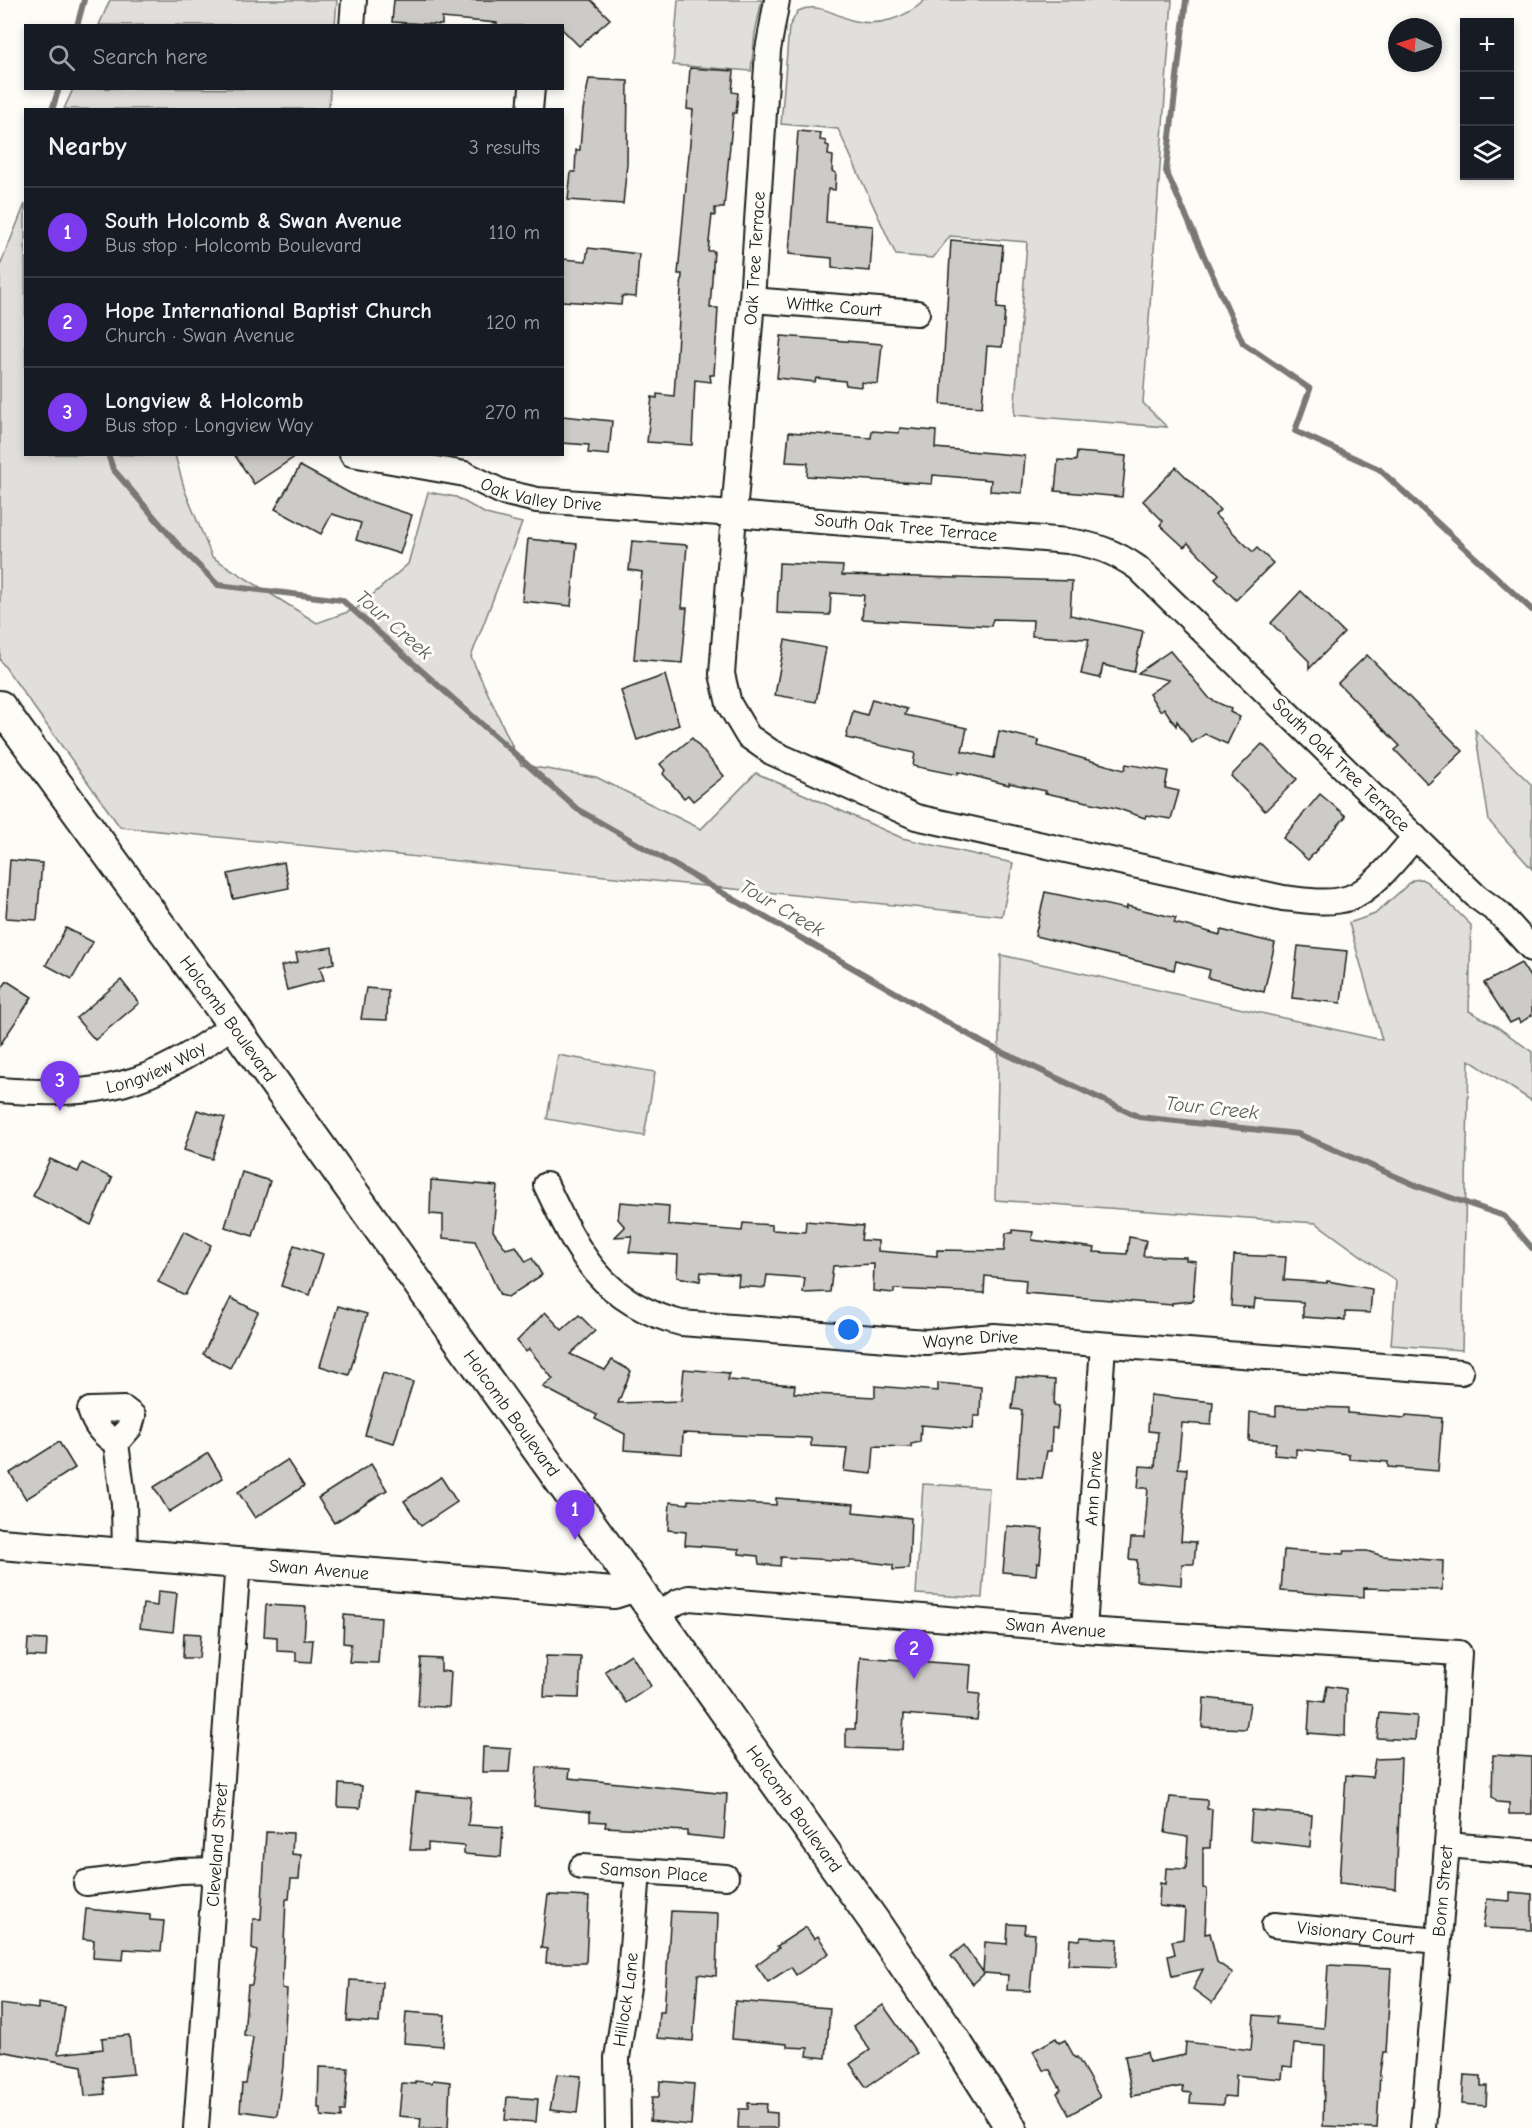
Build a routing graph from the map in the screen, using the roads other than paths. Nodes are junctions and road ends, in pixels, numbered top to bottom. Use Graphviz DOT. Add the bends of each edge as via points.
graph roads {
  1 [pos="354,0"];
  2 [pos="777,0"];
  3 [pos="352,24"];
  4 [pos="532,90"];
  5 [pos="530,108"];
  6 [pos="752,300"];
  7 [pos="917,313"];
  8 [pos="363,456"];
  9 [pos="734,514"];
  10 [pos="0,706"];
  11 [pos="1415,837"];
  12 [pos="1532,949"];
  13 [pos="233,1025"];
  14 [pos="0,1090"];
  15 [pos="546,1185"];
  16 [pos="1103,1345"];
  17 [pos="1461,1372"];
  18 [pos="116,1443"];
  19 [pos="0,1544"];
  20 [pos="124,1554"];
  21 [pos="238,1562"];
  22 [pos="636,1586"];
  23 [pos="657,1616"];
  24 [pos="1084,1630"];
  25 [pos="1459,1653"];
  26 [pos="1447,1845"];
  27 [pos="1532,1852"];
  28 [pos="582,1868"];
  29 [pos="215,1870"];
  30 [pos="638,1871"];
  31 [pos="726,1877"];
  32 [pos="86,1883"];
  33 [pos="1274,1925"];
  34 [pos="1438,1941"];
  35 [pos="196,2128"];
  36 [pos="618,2128"];
  37 [pos="1011,2128"];
  38 [pos="1423,2128"];
  1 -- 3 [label="street"];
  2 -- 6 [label="street, Oak Tree Terrace" via="768,50"];
  4 -- 5 [label="street"];
  6 -- 7 [label="street, Wittke Court"];
  6 -- 9 [label="street, Oak Tree Terrace"];
  8 -- 9 [label="street, Oak Valley Drive" via="465,474 502,492 537,500"];
  9 -- 11 [label="street, South Oak Tree Terrace" via="1068,541 1096,545 1115,553 1138,568"];
  9 -- 11 [label="street, South Oak Tree Terrace" via="722,674 729,705 748,736 771,752 916,817 1283,898 1350,898 1374,881"];
  10 -- 13 [label="street, Holcomb Boulevard"];
  11 -- 12 [label="street" via="1477,897 1500,913"];
  13 -- 14 [label="street, Longview Way" via="179,1060 132,1083 74,1094"];
  13 -- 22 [label="street, Holcomb Boulevard"];
  15 -- 16 [label="street, Wayne Drive" via="573,1241 599,1278 614,1292 656,1317 716,1327 926,1342 994,1336"];
  16 -- 17 [label="street, Wayne Drive"];
  16 -- 24 [label="street, Ann Drive"];
  18 -- 20 [label="street" via="124,1504"];
  19 -- 20 [label="street, Swan Avenue"];
  20 -- 21 [label="street, Swan Avenue"];
  21 -- 22 [label="street, Swan Avenue" via="614,1593"];
  21 -- 29 [label="street, Cleveland Street"];
  22 -- 23 [label="street, Holcomb Boulevard"];
  23 -- 24 [label="street, Swan Avenue" via="689,1598"];
  23 -- 37 [label="street, Holcomb Boulevard" via="957,2042"];
  24 -- 25 [label="street, Swan Avenue"];
  25 -- 26 [label="street, Bonn Street"];
  26 -- 27 [label="street"];
  26 -- 34 [label="street, Bonn Street"];
  28 -- 30 [label="street, Samson Place"];
  29 -- 32 [label="street"];
  29 -- 35 [label="street, Cleveland Street"];
  30 -- 31 [label="street, Samson Place"];
  30 -- 36 [label="street, Hillock Lane" via="630,1974 617,2058"];
  33 -- 34 [label="street, Visionary Court"];
  34 -- 38 [label="street, Bonn Street"];
}
